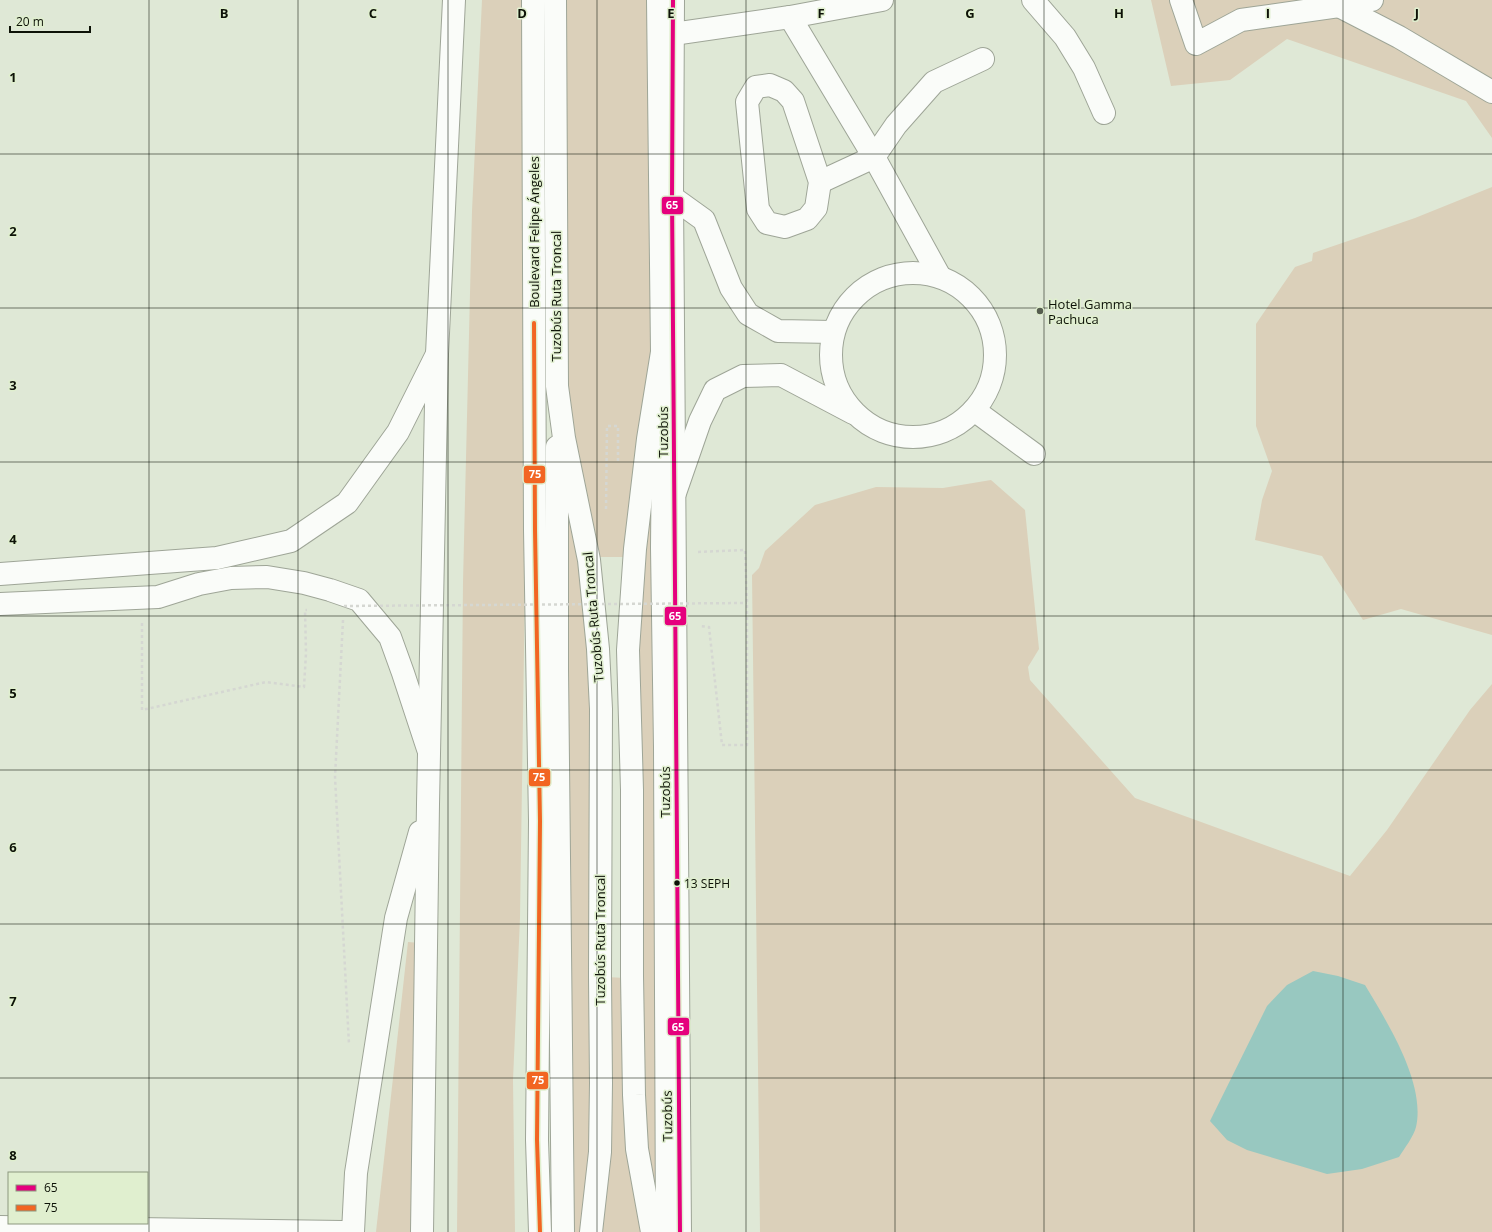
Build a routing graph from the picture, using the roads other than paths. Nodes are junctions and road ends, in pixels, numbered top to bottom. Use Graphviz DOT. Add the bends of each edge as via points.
graph roads {
  1 [pos="454,0"];
  2 [pos="534,0"];
  3 [pos="882,0"];
  4 [pos="1033,0"];
  5 [pos="1181,0"];
  6 [pos="1372,0"];
  7 [pos="555,2"];
  8 [pos="663,2"];
  9 [pos="1339,6"];
  10 [pos="790,17"];
  11 [pos="673,34"];
  12 [pos="983,59"];
  13 [pos="1492,92"];
  14 [pos="1104,113"];
  15 [pos="874,157"];
  16 [pos="820,182"];
  17 [pos="672,198"];
  18 [pos="940,277"];
  19 [pos="833,332"];
  20 [pos="662,352"];
  21 [pos="437,354"];
  22 [pos="557,386"];
  23 [pos="974,410"];
  24 [pos="857,415"];
  25 [pos="1034,454"];
  26 [pos="674,496"];
  27 [pos="0,574"];
  28 [pos="0,604"];
  29 [pos="430,756"];
  30 [pos="428,804"];
  31 [pos="537,1140"];
  32 [pos="0,1227"];
  33 [pos="342,1232"];
  34 [pos="353,1232"];
  35 [pos="422,1232"];
  36 [pos="527,1232"];
  37 [pos="540,1232"];
  38 [pos="564,1232"];
  39 [pos="591,1232"];
  40 [pos="652,1232"];
  41 [pos="667,1232"];
  42 [pos="680,1232"];
  1 -- 21 [label="main road"];
  2 -- 31 [label="main road, Boulevard Felipe Ángeles" via="535,530 540,821"];
  3 -- 10 [label="main road"];
  4 -- 14 [label="main road" via="1065,37 1084,68"];
  5 -- 9 [label="main road" via="1196,44 1241,20"];
  6 -- 9 [label="main road"];
  7 -- 22 [label="main road, Tuzobús Ruta Troncal"];
  8 -- 11 [label="main road"];
  8 -- 20 [label="main road"];
  9 -- 13 [label="main road" via="1399,37"];
  10 -- 11 [label="main road"];
  10 -- 15 [label="main road"];
  11 -- 17 [label="main road"];
  12 -- 15 [label="main road" via="934,82 896,125"];
  15 -- 16 [label="main road"];
  15 -- 18 [label="main road"];
  16 -- 16 [label="main road" via="793,101 784,91 770,85 756,87 747,102 758,209 767,223 785,227 807,220 816,208"];
  17 -- 19 [label="main road" via="704,220 731,288 748,314 778,331"];
  17 -- 26 [label="main road"];
  18 -- 19 [label="main road" via="913,272 887,277 864,289 845,308"];
  18 -- 23 [label="main road" via="968,294 982,309 993,333 995,360 989,387"];
  19 -- 24 [label="main road" via="830,358 836,385"];
  20 -- 40 [label="main road" via="648,439 635,550 628,650 632,790 634,1102 637,1149"];
  20 -- 41 [label="main road, Tuzobús"];
  21 -- 27 [label="main road" via="398,432 346,503 291,541 217,558"];
  21 -- 29 [label="main road"];
  22 -- 38 [label="main road" via="557,670"];
  22 -- 39 [label="main road, Tuzobús Ruta Troncal" via="564,438 589,560 601,709 600,1152"];
  23 -- 24 [label="main road" via="952,427 925,436 898,436 872,426"];
  23 -- 25 [label="main road"];
  24 -- 26 [label="main road" via="781,375 743,376 715,390 700,421"];
  26 -- 42 [label="main road"];
  28 -- 29 [label="main road" via="158,597 199,584 231,578 267,577 304,583 359,600 390,637"];
  29 -- 30 [label="main road"];
  30 -- 34 [label="main road" via="396,918 356,1173"];
  30 -- 35 [label="main road"];
  31 -- 36 [label="main road" via="527,1187"];
  31 -- 37 [label="main road, Boulevard Felipe Ángeles"];
  32 -- 33 [label="main road"];
}
